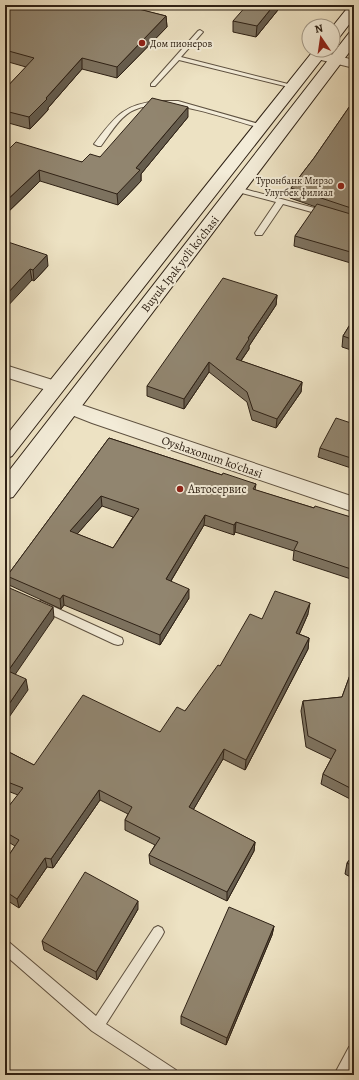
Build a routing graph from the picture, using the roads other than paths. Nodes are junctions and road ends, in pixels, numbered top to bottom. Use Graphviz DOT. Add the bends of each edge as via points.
graph roads {
  1 [pos="354,9"];
  2 [pos="341,26"];
  3 [pos="200,32"];
  4 [pos="354,36"];
  5 [pos="341,45"];
  6 [pos="177,58"];
  7 [pos="322,58"];
  8 [pos="323,58"];
  9 [pos="335,58"];
  10 [pos="354,64"];
  11 [pos="153,85"];
  12 [pos="293,86"];
  13 [pos="262,126"];
  14 [pos="98,144"];
  15 [pos="237,189"];
  16 [pos="281,201"];
  17 [pos="332,216"];
  18 [pos="260,233"];
  19 [pos="5,371"];
  20 [pos="51,392"];
  21 [pos="74,401"];
  22 [pos="5,451"];
  23 [pos="5,491"];
  24 [pos="354,505"];
  25 [pos="33,602"];
  26 [pos="118,641"];
  27 [pos="158,932"];
  28 [pos="5,947"];
  29 [pos="97,1026"];
  30 [pos="354,1052"];
  31 [pos="171,1075"];
  32 [pos="341,1075"];
  1 -- 2 [label="main road"];
  3 -- 6 [label="lane"];
  4 -- 5 [label="main road, Buyuk Ipak yo'li ko'chasi"];
  6 -- 11 [label="lane"];
  6 -- 12 [label="lane"];
  7 -- 12 [label="main road, Buyuk Ipak yo'li ko'chasi"];
  8 -- 15 [label="main road, Buyuk Ipak yo'li ko'chasi"];
  9 -- 10 [label="street"];
  12 -- 13 [label="main road, Buyuk Ipak yo'li ko'chasi"];
  13 -- 14 [label="lane" via="168,102 135,106 127,111"];
  13 -- 20 [label="main road, Buyuk Ipak yo'li ko'chasi"];
  15 -- 16 [label="lane"];
  15 -- 21 [label="main road, Buyuk Ipak yo'li ko'chasi"];
  16 -- 17 [label="lane"];
  16 -- 18 [label="lane"];
  19 -- 20 [label="street"];
  20 -- 21 [label="main road"];
  20 -- 22 [label="main road, Buyuk Ipak yo'li ko'chasi"];
  21 -- 23 [label="main road, Buyuk Ipak yo'li ko'chasi"];
  21 -- 24 [label="street, Oyshaxonum ko'chasi" via="98,418"];
  25 -- 26 [label="lane"];
  27 -- 29 [label="lane"];
  28 -- 29 [label="lane"];
  29 -- 31 [label="lane"];
  30 -- 32 [label="lane"];
}
